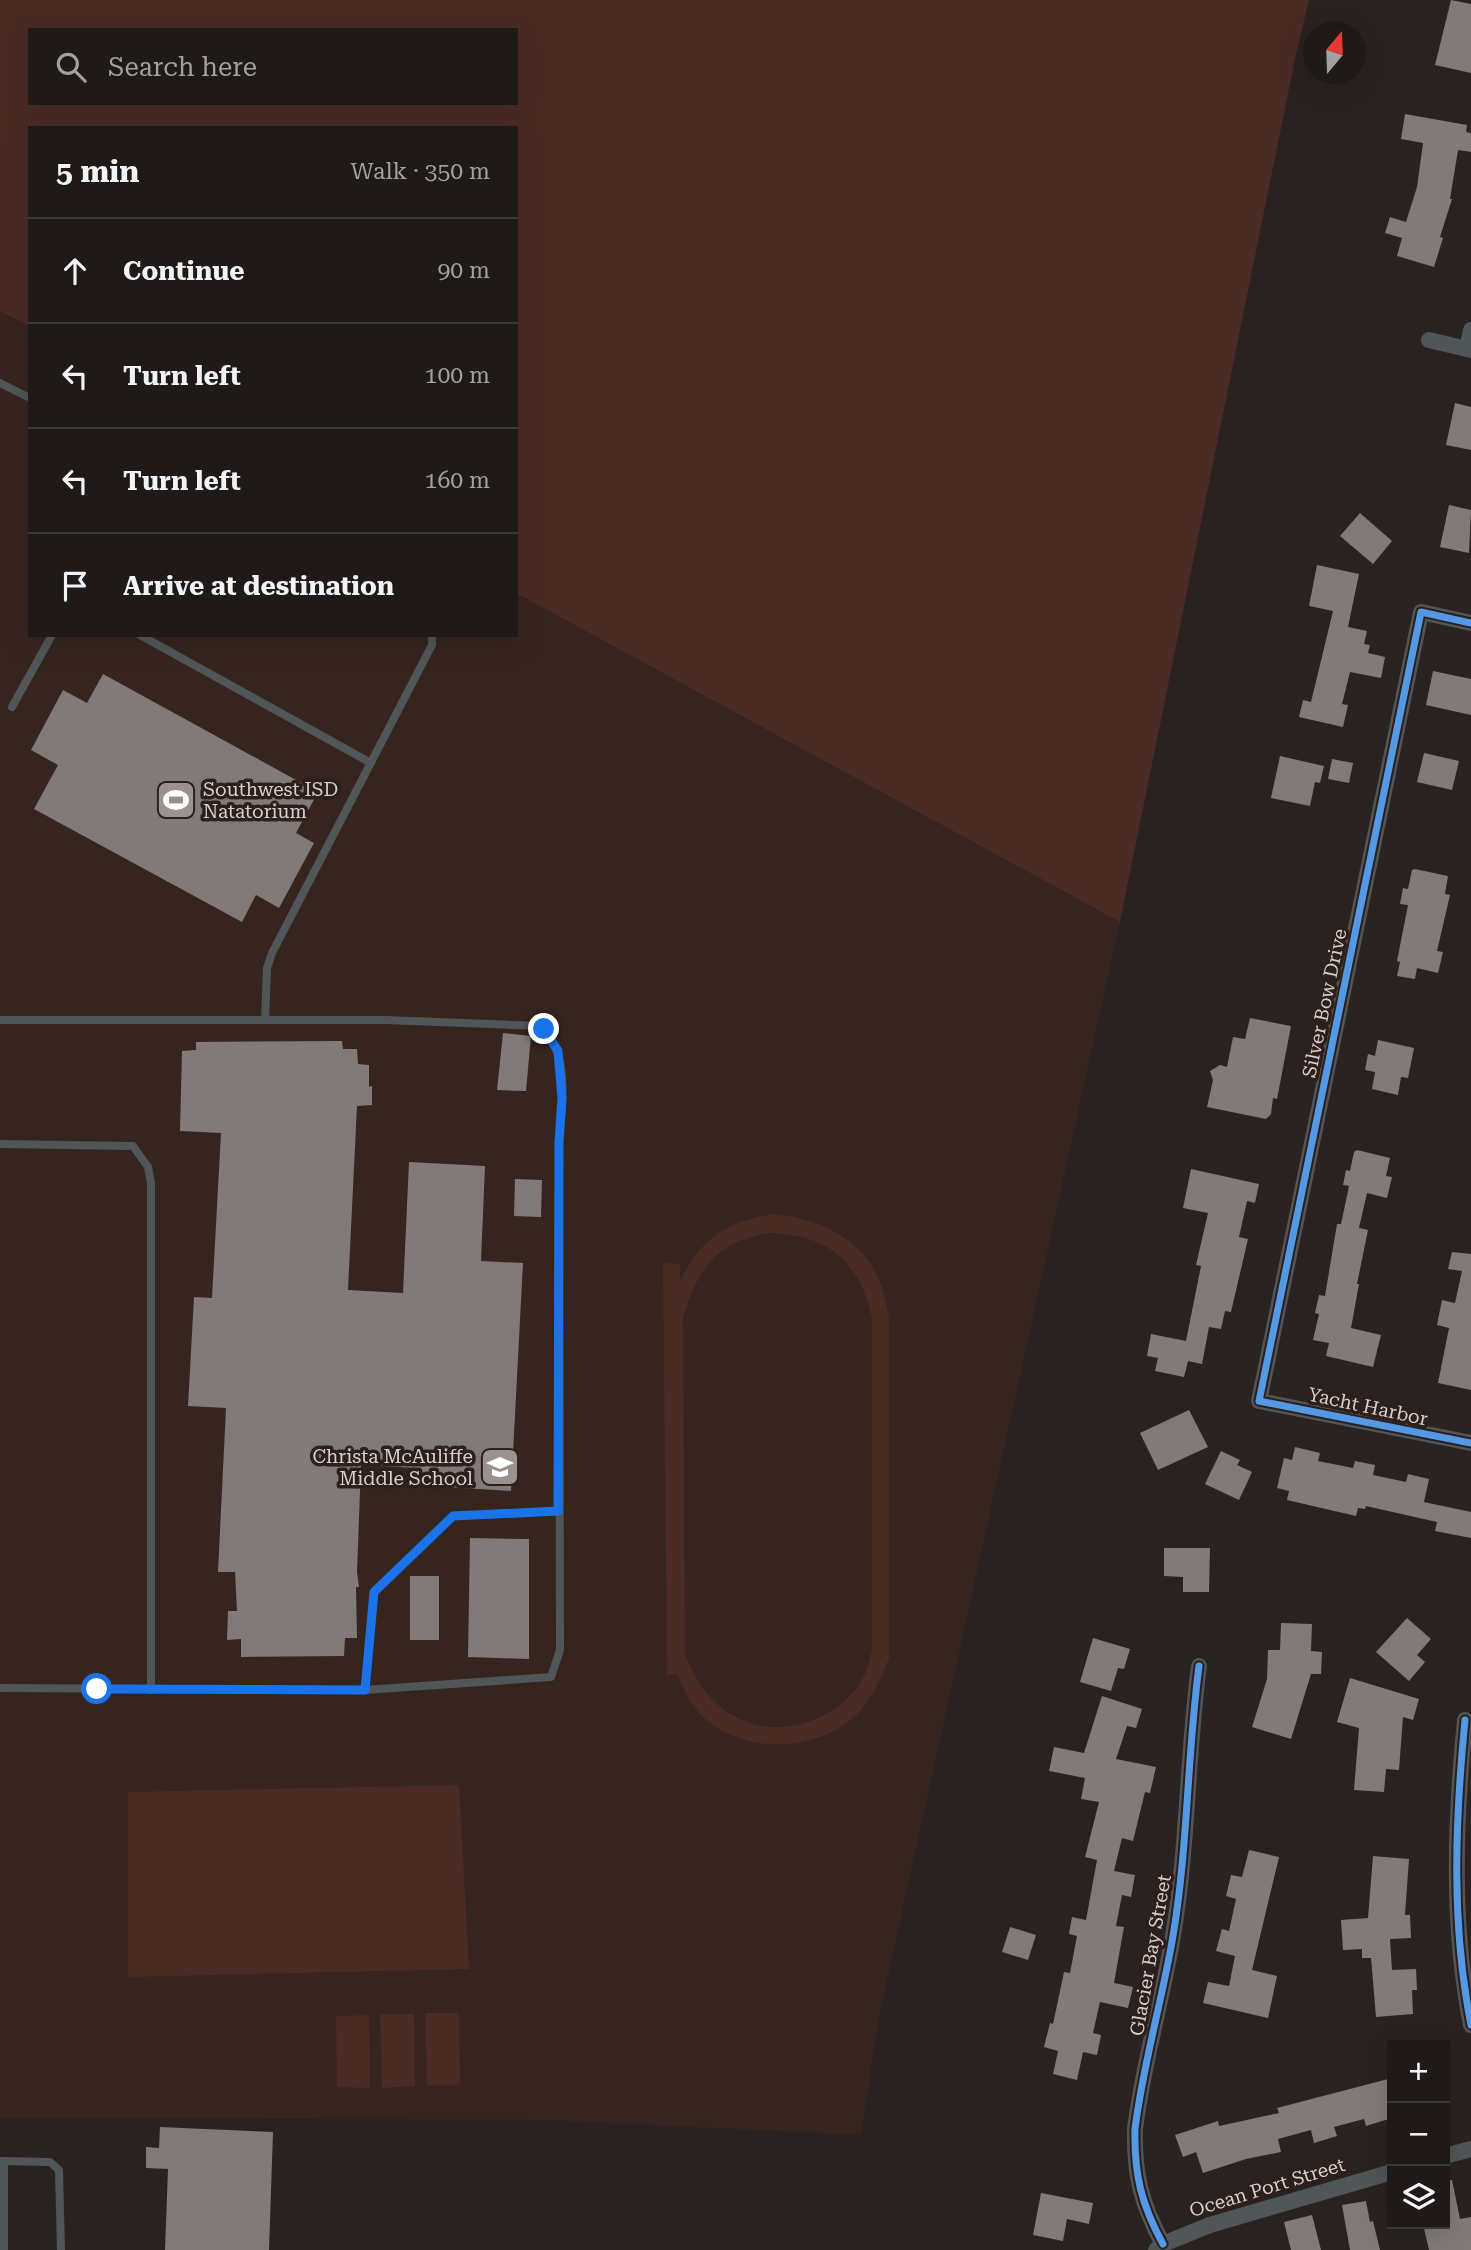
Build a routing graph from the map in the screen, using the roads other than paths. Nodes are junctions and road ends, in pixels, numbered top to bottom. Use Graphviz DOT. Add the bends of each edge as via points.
graph roads {
  1 [pos="1471,330"];
  2 [pos="1429,340"];
  3 [pos="1469,349"];
  4 [pos="0,383"];
  5 [pos="28,397"];
  6 [pos="1471,623"];
  7 [pos="51,637"];
  8 [pos="144,637"];
  9 [pos="432,637"];
  10 [pos="12,707"];
  11 [pos="371,763"];
  12 [pos="0,1020"];
  13 [pos="265,1020"];
  14 [pos="0,1144"];
  15 [pos="1259,1401"];
  16 [pos="1471,1443"];
  17 [pos="558,1511"];
  18 [pos="1199,1666"];
  19 [pos="0,1688"];
  20 [pos="151,1690"];
  21 [pos="365,1690"];
  22 [pos="1465,1720"];
  23 [pos="1471,2025"];
  24 [pos="1471,2149"];
  25 [pos="1450,2155"];
  26 [pos="2,2161"];
  27 [pos="1387,2173"];
  28 [pos="1159,2247"];
  29 [pos="4,2250"];
  30 [pos="61,2250"];
  1 -- 3 [label="street"];
  2 -- 3 [label="street"];
  4 -- 5 [label="lane"];
  6 -- 15 [label="street, Silver Bow Drive" via="1421,612"];
  7 -- 10 [label="lane"];
  8 -- 11 [label="lane"];
  9 -- 11 [label="lane"];
  11 -- 13 [label="lane" via="272,953"];
  12 -- 13 [label="lane"];
  13 -- 17 [label="lane" via="540,1026 558,1051 562,1098"];
  14 -- 20 [label="lane" via="133,1146 148,1167"];
  15 -- 16 [label="street, Yacht Harbor"];
  17 -- 21 [label="lane" via="453,1516 374,1592"];
  17 -- 21 [label="lane" via="560,1650 551,1677"];
  18 -- 28 [label="street, Glacier Bay Street" via="1175,1922 1135,2129 1141,2199"];
  19 -- 20 [label="lane"];
  20 -- 21 [label="lane"];
  22 -- 23 [label="street" via="1455,1881"];
  24 -- 25 [label="street"];
  26 -- 29 [label="lane"];
  26 -- 30 [label="lane" via="50,2162 60,2170"];
  27 -- 28 [label="street, Ocean Port Street" via="1210,2225"];
}
